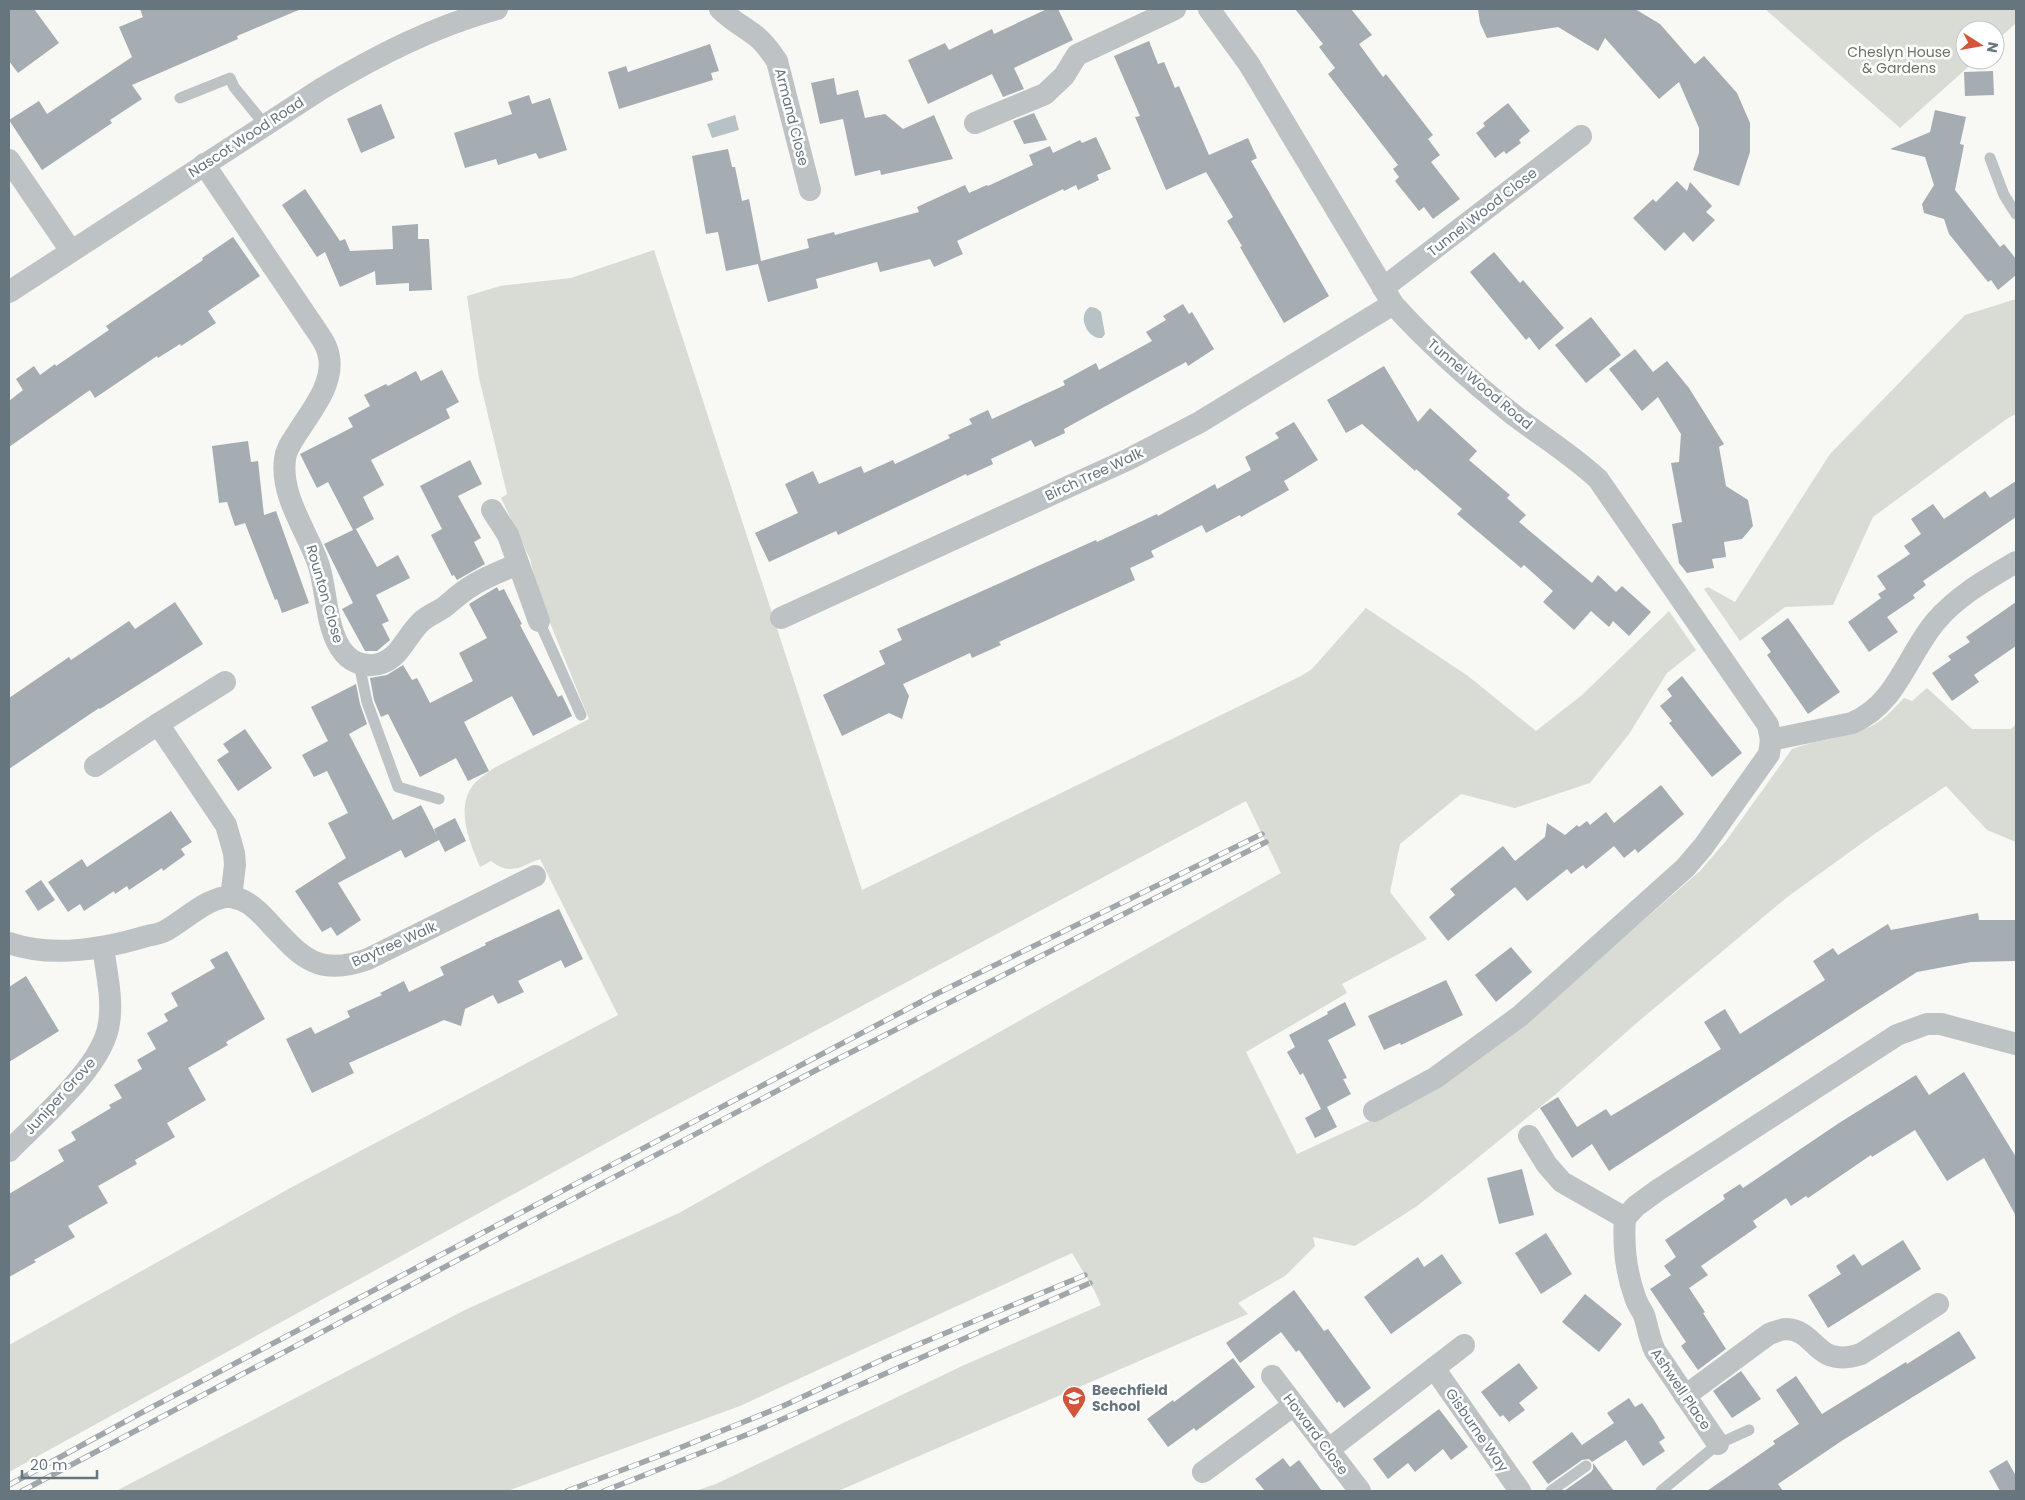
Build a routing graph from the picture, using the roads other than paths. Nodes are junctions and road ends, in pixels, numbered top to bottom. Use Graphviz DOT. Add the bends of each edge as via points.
graph roads {
  1 [pos="497,9"];
  2 [pos="720,9"];
  3 [pos="1175,9"];
  4 [pos="1209,9"];
  5 [pos="180,98"];
  6 [pos="975,124"];
  7 [pos="265,126"];
  8 [pos="1581,136"];
  9 [pos="1990,158"];
  10 [pos="9,160"];
  11 [pos="204,164"];
  12 [pos="810,190"];
  13 [pos="2016,214"];
  14 [pos="71,251"];
  15 [pos="9,292"];
  16 [pos="1388,296"];
  17 [pos="492,510"];
  18 [pos="2016,562"];
  19 [pos="518,564"];
  20 [pos="781,618"];
  21 [pos="539,621"];
  22 [pos="359,664"];
  23 [pos="225,682"];
  24 [pos="581,715"];
  25 [pos="158,724"];
  26 [pos="1771,740"];
  27 [pos="96,766"];
  28 [pos="439,799"];
  29 [pos="535,876"];
  30 [pos="231,898"];
  31 [pos="9,943"];
  32 [pos="103,947"];
  33 [pos="2016,1044"];
  34 [pos="1374,1111"];
  35 [pos="1529,1136"];
  36 [pos="9,1152"];
  37 [pos="1625,1218"];
  38 [pos="1938,1304"];
  39 [pos="1464,1345"];
  40 [pos="1434,1368"];
  41 [pos="1272,1376"];
  42 [pos="1685,1396"];
  43 [pos="1294,1405"];
  44 [pos="1749,1430"];
  45 [pos="1718,1444"];
  46 [pos="1328,1450"];
  47 [pos="1586,1466"];
  48 [pos="1203,1472"];
  49 [pos="1360,1491"];
  50 [pos="1520,1491"];
  51 [pos="1551,1491"];
  52 [pos="1661,1491"];
  1 -- 7 [label="street, Nascot Wood Road" via="470,16 383,53"];
  2 -- 12 [label="street, Armand Close" via="757,36 778,61"];
  3 -- 6 [label="street" via="1077,55 1064,76 1045,94"];
  4 -- 16 [label="street, Tunnel Wood Road" via="1258,80"];
  5 -- 7 [label="lane" via="230,78"];
  7 -- 11 [label="street, Nascot Wood Road"];
  8 -- 16 [label="street, Tunnel Wood Close"];
  9 -- 13 [label="lane" via="2004,195"];
  10 -- 14 [label="street"];
  11 -- 14 [label="street, Nascot Wood Road"];
  11 -- 22 [label="street, Rounton Close" via="327,348 330,358 327,379 320,397 289,446 285,457 285,485 319,566 336,639 344,653"];
  14 -- 15 [label="street, Nascot Wood Road"];
  16 -- 20 [label="street, Birch Tree Walk" via="1200,422 1129,459"];
  16 -- 26 [label="street, Tunnel Wood Road" via="1420,334 1453,364 1515,416 1598,478 1768,725"];
  17 -- 19 [label="street" via="508,535"];
  18 -- 26 [label="street" via="1968,592 1937,619 1893,690 1870,714 1852,723"];
  19 -- 21 [label="street"];
  19 -- 22 [label="street" via="470,587 429,615 388,661"];
  21 -- 24 [label="lane"];
  22 -- 28 [label="lane" via="367,702 398,787"];
  23 -- 25 [label="street"];
  25 -- 27 [label="street"];
  25 -- 30 [label="street" via="226,825 235,865"];
  26 -- 34 [label="street" via="1769,754 1685,868 1520,1016 1434,1078"];
  29 -- 30 [label="street, Baytree Walk" via="368,959 344,966 318,964 306,958 251,904"];
  30 -- 32 [label="street" via="214,900 162,933"];
  31 -- 32 [label="street" via="51,950"];
  32 -- 36 [label="street, Juniper Grove" via="110,1005 106,1038 78,1080"];
  33 -- 37 [label="street" via="1942,1024 1927,1024 1897,1035 1658,1190"];
  35 -- 37 [label="street" via="1562,1182"];
  37 -- 42 [label="street, Ashwell Place" via="1625,1254 1649,1340"];
  38 -- 42 [label="street" via="1852,1357 1829,1356 1795,1331 1780,1330 1768,1334"];
  39 -- 40 [label="street"];
  40 -- 46 [label="street"];
  40 -- 50 [label="street, Gisburne Way"];
  41 -- 43 [label="street, Howard Close"];
  42 -- 45 [label="street, Ashwell Place"];
  43 -- 46 [label="street, Howard Close"];
  43 -- 48 [label="street"];
  44 -- 45 [label="lane"];
  45 -- 52 [label="lane"];
  46 -- 49 [label="street, Howard Close"];
  47 -- 51 [label="lane"];
}
